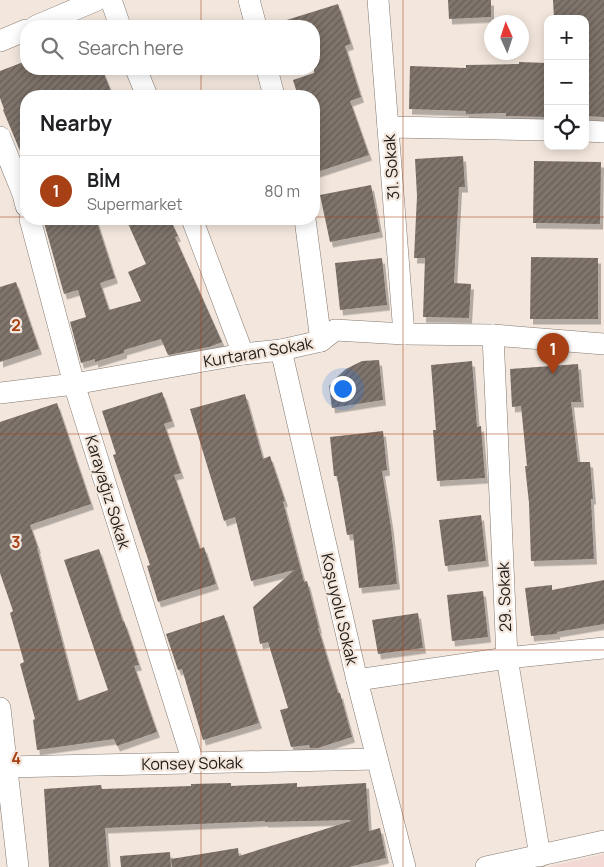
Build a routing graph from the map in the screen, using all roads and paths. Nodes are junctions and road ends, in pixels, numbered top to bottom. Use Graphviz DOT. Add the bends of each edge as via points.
graph roads {
  1 [pos="97,0"];
  2 [pos="111,0"];
  3 [pos="249,0"];
  4 [pos="378,0"];
  5 [pos="50,20"];
  6 [pos="118,20"];
  7 [pos="254,20"];
  8 [pos="20,33"];
  9 [pos="0,42"];
  10 [pos="138,75"];
  11 [pos="269,75"];
  12 [pos="145,90"];
  13 [pos="272,90"];
  14 [pos="388,127"];
  15 [pos="544,130"];
  16 [pos="589,131"];
  17 [pos="604,132"];
  18 [pos="0,137"];
  19 [pos="20,187"];
  20 [pos="32,225"];
  21 [pos="194,225"];
  22 [pos="306,225"];
  23 [pos="404,334"];
  24 [pos="493,335"];
  25 [pos="320,341"];
  26 [pos="604,344"];
  27 [pos="281,350"];
  28 [pos="243,354"];
  29 [pos="74,384"];
  30 [pos="0,393"];
  31 [pos="604,648"];
  32 [pos="507,658"];
  33 [pos="356,680"];
  34 [pos="0,708"];
  35 [pos="377,759"];
  36 [pos="193,762"];
  37 [pos="7,767"];
  38 [pos="604,841"];
  39 [pos="540,856"];
  40 [pos="18,867"];
  41 [pos="405,867"];
  42 [pos="486,867"];
  1 -- 5 [label="street"];
  2 -- 6 [label="street"];
  3 -- 7 [label="street"];
  4 -- 14 [label="street, 31. Sokak"];
  8 -- 9 [label="street"];
  10 -- 12 [label="street"];
  11 -- 13 [label="street"];
  14 -- 15 [label="street"];
  14 -- 23 [label="street, 31. Sokak"];
  16 -- 17 [label="street"];
  18 -- 19 [label="street"];
  20 -- 29 [label="street, Karayağız Sokak"];
  21 -- 28 [label="street"];
  22 -- 25 [label="street"];
  23 -- 24 [label="street, Kurtaran Sokak"];
  23 -- 25 [label="street, Kurtaran Sokak" via="335,330"];
  24 -- 26 [label="street, Kurtaran Sokak"];
  24 -- 32 [label="street, 29. Sokak"];
  25 -- 27 [label="street, Kurtaran Sokak"];
  27 -- 28 [label="street, Kurtaran Sokak"];
  27 -- 33 [label="street, Koşuyolu Sokak"];
  28 -- 29 [label="street, Kurtaran Sokak"];
  29 -- 30 [label="street, Kurtaran Sokak"];
  29 -- 36 [label="street, Karayağız Sokak"];
  31 -- 32 [label="street"];
  32 -- 33 [label="street"];
  32 -- 39 [label="street, 29. Sokak"];
  33 -- 35 [label="street, Koşuyolu Sokak"];
  34 -- 37 [label="street"];
  35 -- 36 [label="street, Konsey Sokak"];
  35 -- 41 [label="street, Koşuyolu Sokak"];
  36 -- 37 [label="street, Konsey Sokak"];
  37 -- 40 [label="street"];
  38 -- 39 [label="street"];
  39 -- 42 [label="street"];
}
